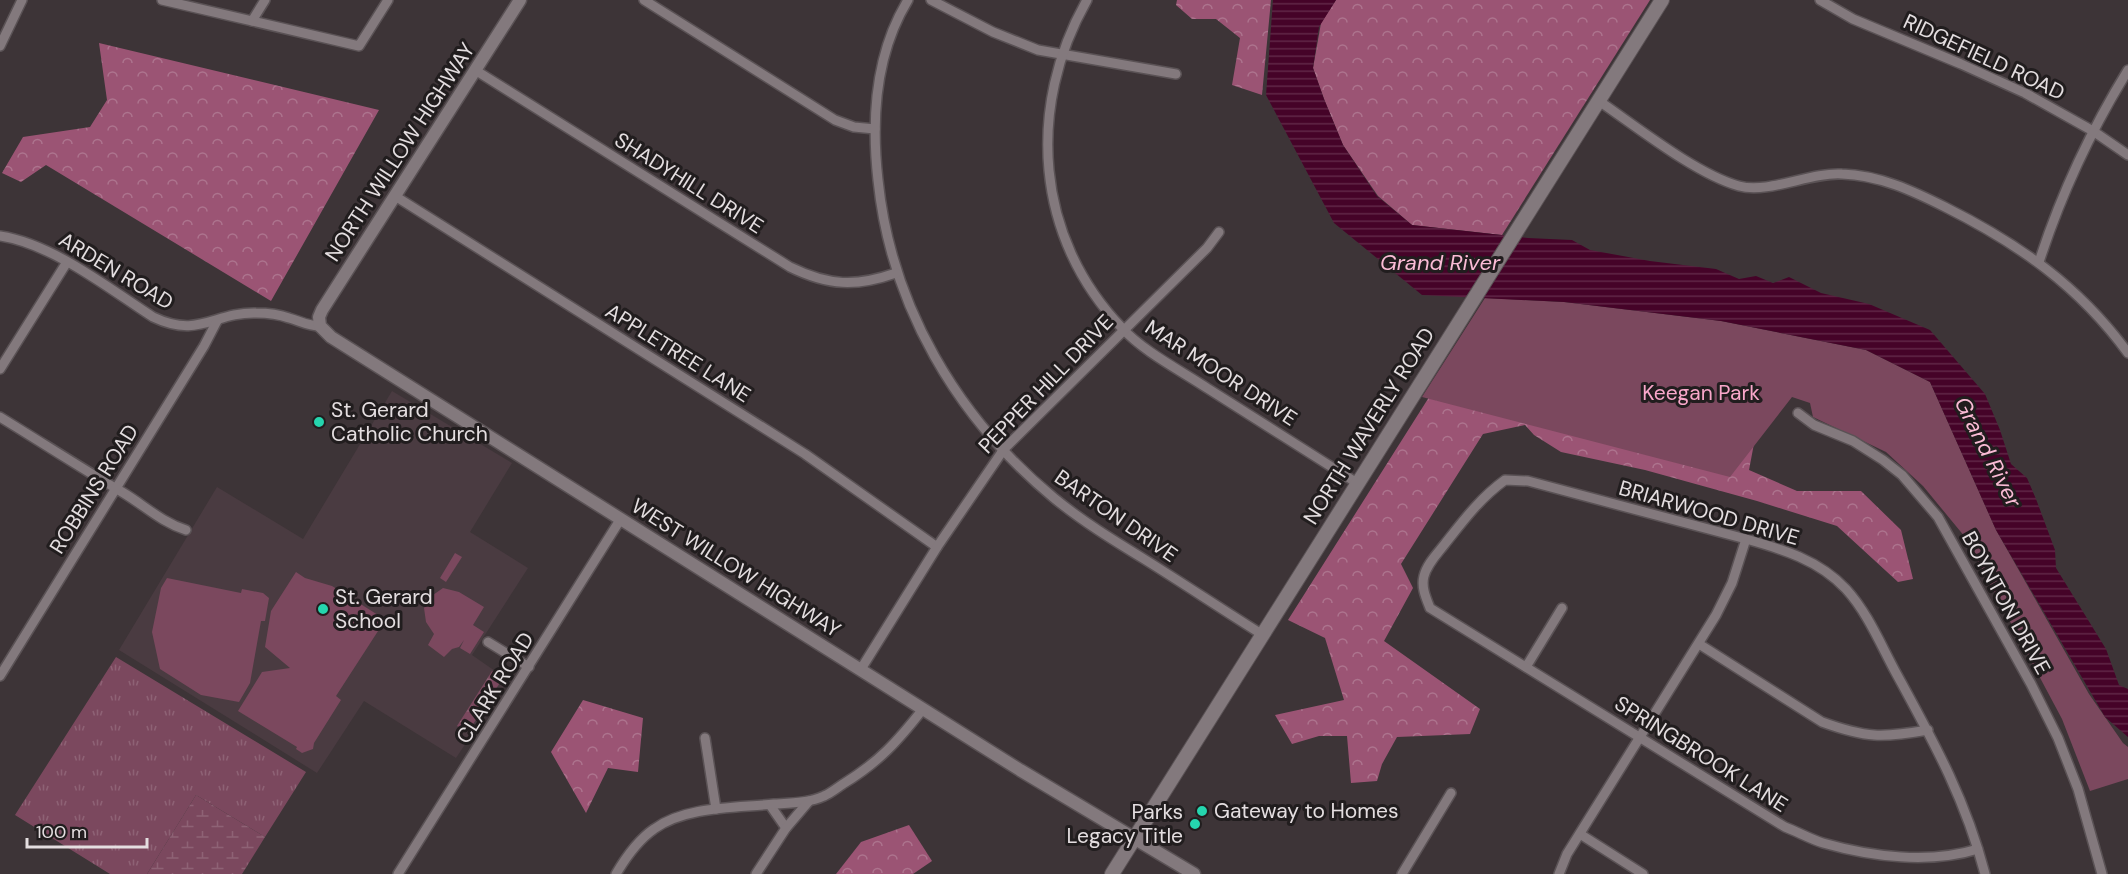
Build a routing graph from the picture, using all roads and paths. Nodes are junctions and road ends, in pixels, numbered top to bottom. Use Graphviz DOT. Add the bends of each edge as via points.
graph roads {
  1 [pos="22,0"];
  2 [pos="162,0"];
  3 [pos="265,0"];
  4 [pos="388,0"];
  5 [pos="520,0"];
  6 [pos="644,0"];
  7 [pos="908,0"];
  8 [pos="932,0"];
  9 [pos="1087,0"];
  10 [pos="1662,0"];
  11 [pos="1820,0"];
  12 [pos="252,21"];
  13 [pos="0,46"];
  14 [pos="1062,56"];
  15 [pos="475,70"];
  16 [pos="2128,70"];
  17 [pos="1176,74"];
  18 [pos="1599,101"];
  19 [pos="875,129"];
  20 [pos="2093,131"];
  21 [pos="2128,155"];
  22 [pos="395,196"];
  23 [pos="1220,232"];
  24 [pos="0,236"];
  25 [pos="67,262"];
  26 [pos="2038,262"];
  27 [pos="896,273"];
  28 [pos="217,321"];
  29 [pos="320,326"];
  30 [pos="1123,329"];
  31 [pos="2128,353"];
  32 [pos="0,369"];
  33 [pos="1798,413"];
  34 [pos="0,417"];
  35 [pos="1004,449"];
  36 [pos="1357,483"];
  37 [pos="116,489"];
  38 [pos="620,520"];
  39 [pos="186,530"];
  40 [pos="1746,539"];
  41 [pos="937,547"];
  42 [pos="1430,608"];
  43 [pos="1562,608"];
  44 [pos="1263,635"];
  45 [pos="488,642"];
  46 [pos="1699,644"];
  47 [pos="529,667"];
  48 [pos="1526,667"];
  49 [pos="861,669"];
  50 [pos="0,675"];
  51 [pos="923,709"];
  52 [pos="1928,730"];
  53 [pos="705,738"];
  54 [pos="1640,738"];
  55 [pos="1451,793"];
  56 [pos="809,801"];
  57 [pos="770,804"];
  58 [pos="716,809"];
  59 [pos="786,828"];
  60 [pos="1580,834"];
  61 [pos="1135,838"];
  62 [pos="1978,849"];
  63 [pos="398,874"];
  64 [pos="616,874"];
  65 [pos="756,874"];
  66 [pos="1112,874"];
  67 [pos="1194,874"];
  68 [pos="1401,874"];
  69 [pos="1559,874"];
  70 [pos="1643,874"];
  71 [pos="1985,874"];
  72 [pos="2102,874"];
  1 -- 13 [label="street"];
  2 -- 12 [label="street"];
  3 -- 12 [label="street"];
  4 -- 12 [label="street" via="358,46"];
  5 -- 15 [label="street, NORTH WILLOW HIGHWAY"];
  6 -- 19 [label="street" via="835,120"];
  7 -- 19 [label="street, BARTON DRIVE" via="881,64"];
  8 -- 14 [label="street" via="1018,43"];
  9 -- 14 [label="street, MAR MOOR DRIVE"];
  10 -- 18 [label="main road, NORTH WAVERLY ROAD"];
  11 -- 20 [label="street, RIDGEFIELD ROAD" via="1853,19 2009,85"];
  14 -- 17 [label="street"];
  14 -- 30 [label="street, MAR MOOR DRIVE" via="1052,93 1047,138 1051,195 1060,228 1078,268"];
  15 -- 22 [label="street, NORTH WILLOW HIGHWAY"];
  15 -- 27 [label="street, SHADYHILL DRIVE" via="790,267 841,283 858,283"];
  16 -- 20 [label="street"];
  18 -- 26 [label="street" via="1678,154 1741,187 1762,187 1828,174 1880,180 1972,220"];
  18 -- 36 [label="main road, NORTH WAVERLY ROAD"];
  19 -- 27 [label="street, BARTON DRIVE" via="880,202"];
  20 -- 21 [label="street, RIDGEFIELD ROAD"];
  20 -- 26 [label="street" via="2056,211"];
  22 -- 29 [label="street, NORTH WILLOW HIGHWAY" via="322,310"];
  22 -- 41 [label="street, APPLETREE LANE" via="805,454"];
  23 -- 30 [label="street, PEPPER HILL DRIVE"];
  24 -- 25 [label="street, ARDEN ROAD" via="43,248"];
  25 -- 28 [label="street, ARDEN ROAD" via="167,324 197,326"];
  25 -- 32 [label="street"];
  26 -- 31 [label="street" via="2084,301"];
  27 -- 35 [label="street, BARTON DRIVE" via="920,331 949,381"];
  28 -- 29 [label="street, ARDEN ROAD" via="241,313 267,313"];
  28 -- 37 [label="street, ROBBINS ROAD"];
  29 -- 38 [label="street, WEST WILLOW HIGHWAY" via="331,337"];
  30 -- 35 [label="street, PEPPER HILL DRIVE"];
  30 -- 36 [label="street, MAR MOOR DRIVE" via="1166,361"];
  33 -- 72 [label="street, BOYNTON DRIVE" via="1883,460 1902,475 1938,517 2058,738 2078,789"];
  34 -- 37 [label="street"];
  35 -- 41 [label="street, PEPPER HILL DRIVE"];
  35 -- 44 [label="street, BARTON DRIVE" via="1075,514"];
  36 -- 44 [label="main road, NORTH WAVERLY ROAD"];
  37 -- 39 [label="street" via="172,526"];
  37 -- 50 [label="street, ROBBINS ROAD"];
  38 -- 47 [label="street, CLARK ROAD"];
  38 -- 49 [label="street, WEST WILLOW HIGHWAY"];
  40 -- 42 [label="street, BRIARWOOD DRIVE" via="1528,481 1505,480 1486,493 1429,564 1423,578"];
  40 -- 46 [label="street" via="1732,584"];
  40 -- 52 [label="street, BRIARWOOD DRIVE" via="1806,559 1846,589"];
  41 -- 49 [label="street, PEPPER HILL DRIVE"];
  42 -- 48 [label="street, SPRINGBROOK LANE"];
  43 -- 48 [label="street"];
  44 -- 61 [label="main road, NORTH WAVERLY ROAD"];
  45 -- 47 [label="street"];
  46 -- 52 [label="street" via="1822,722 1870,736"];
  46 -- 54 [label="street"];
  47 -- 63 [label="street, CLARK ROAD"];
  48 -- 54 [label="street, SPRINGBROOK LANE"];
  49 -- 51 [label="street, WEST WILLOW HIGHWAY"];
  51 -- 56 [label="street" via="874,764 825,796"];
  51 -- 61 [label="street, WEST WILLOW HIGHWAY"];
  52 -- 62 [label="street, BRIARWOOD DRIVE" via="1957,790"];
  53 -- 58 [label="street"];
  54 -- 60 [label="street"];
  54 -- 62 [label="street, SPRINGBROOK LANE" via="1755,810 1822,842 1888,855 1927,857"];
  55 -- 68 [label="street"];
  56 -- 57 [label="street"];
  56 -- 59 [label="street"];
  57 -- 58 [label="street"];
  57 -- 59 [label="street"];
  58 -- 64 [label="street" via="675,818 655,828 632,849"];
  59 -- 65 [label="street"];
  60 -- 69 [label="street"];
  60 -- 70 [label="street"];
  61 -- 66 [label="main road, NORTH WAVERLY ROAD"];
  61 -- 67 [label="street, WEST WILLOW HIGHWAY"];
  62 -- 71 [label="street, BRIARWOOD DRIVE"];
}
